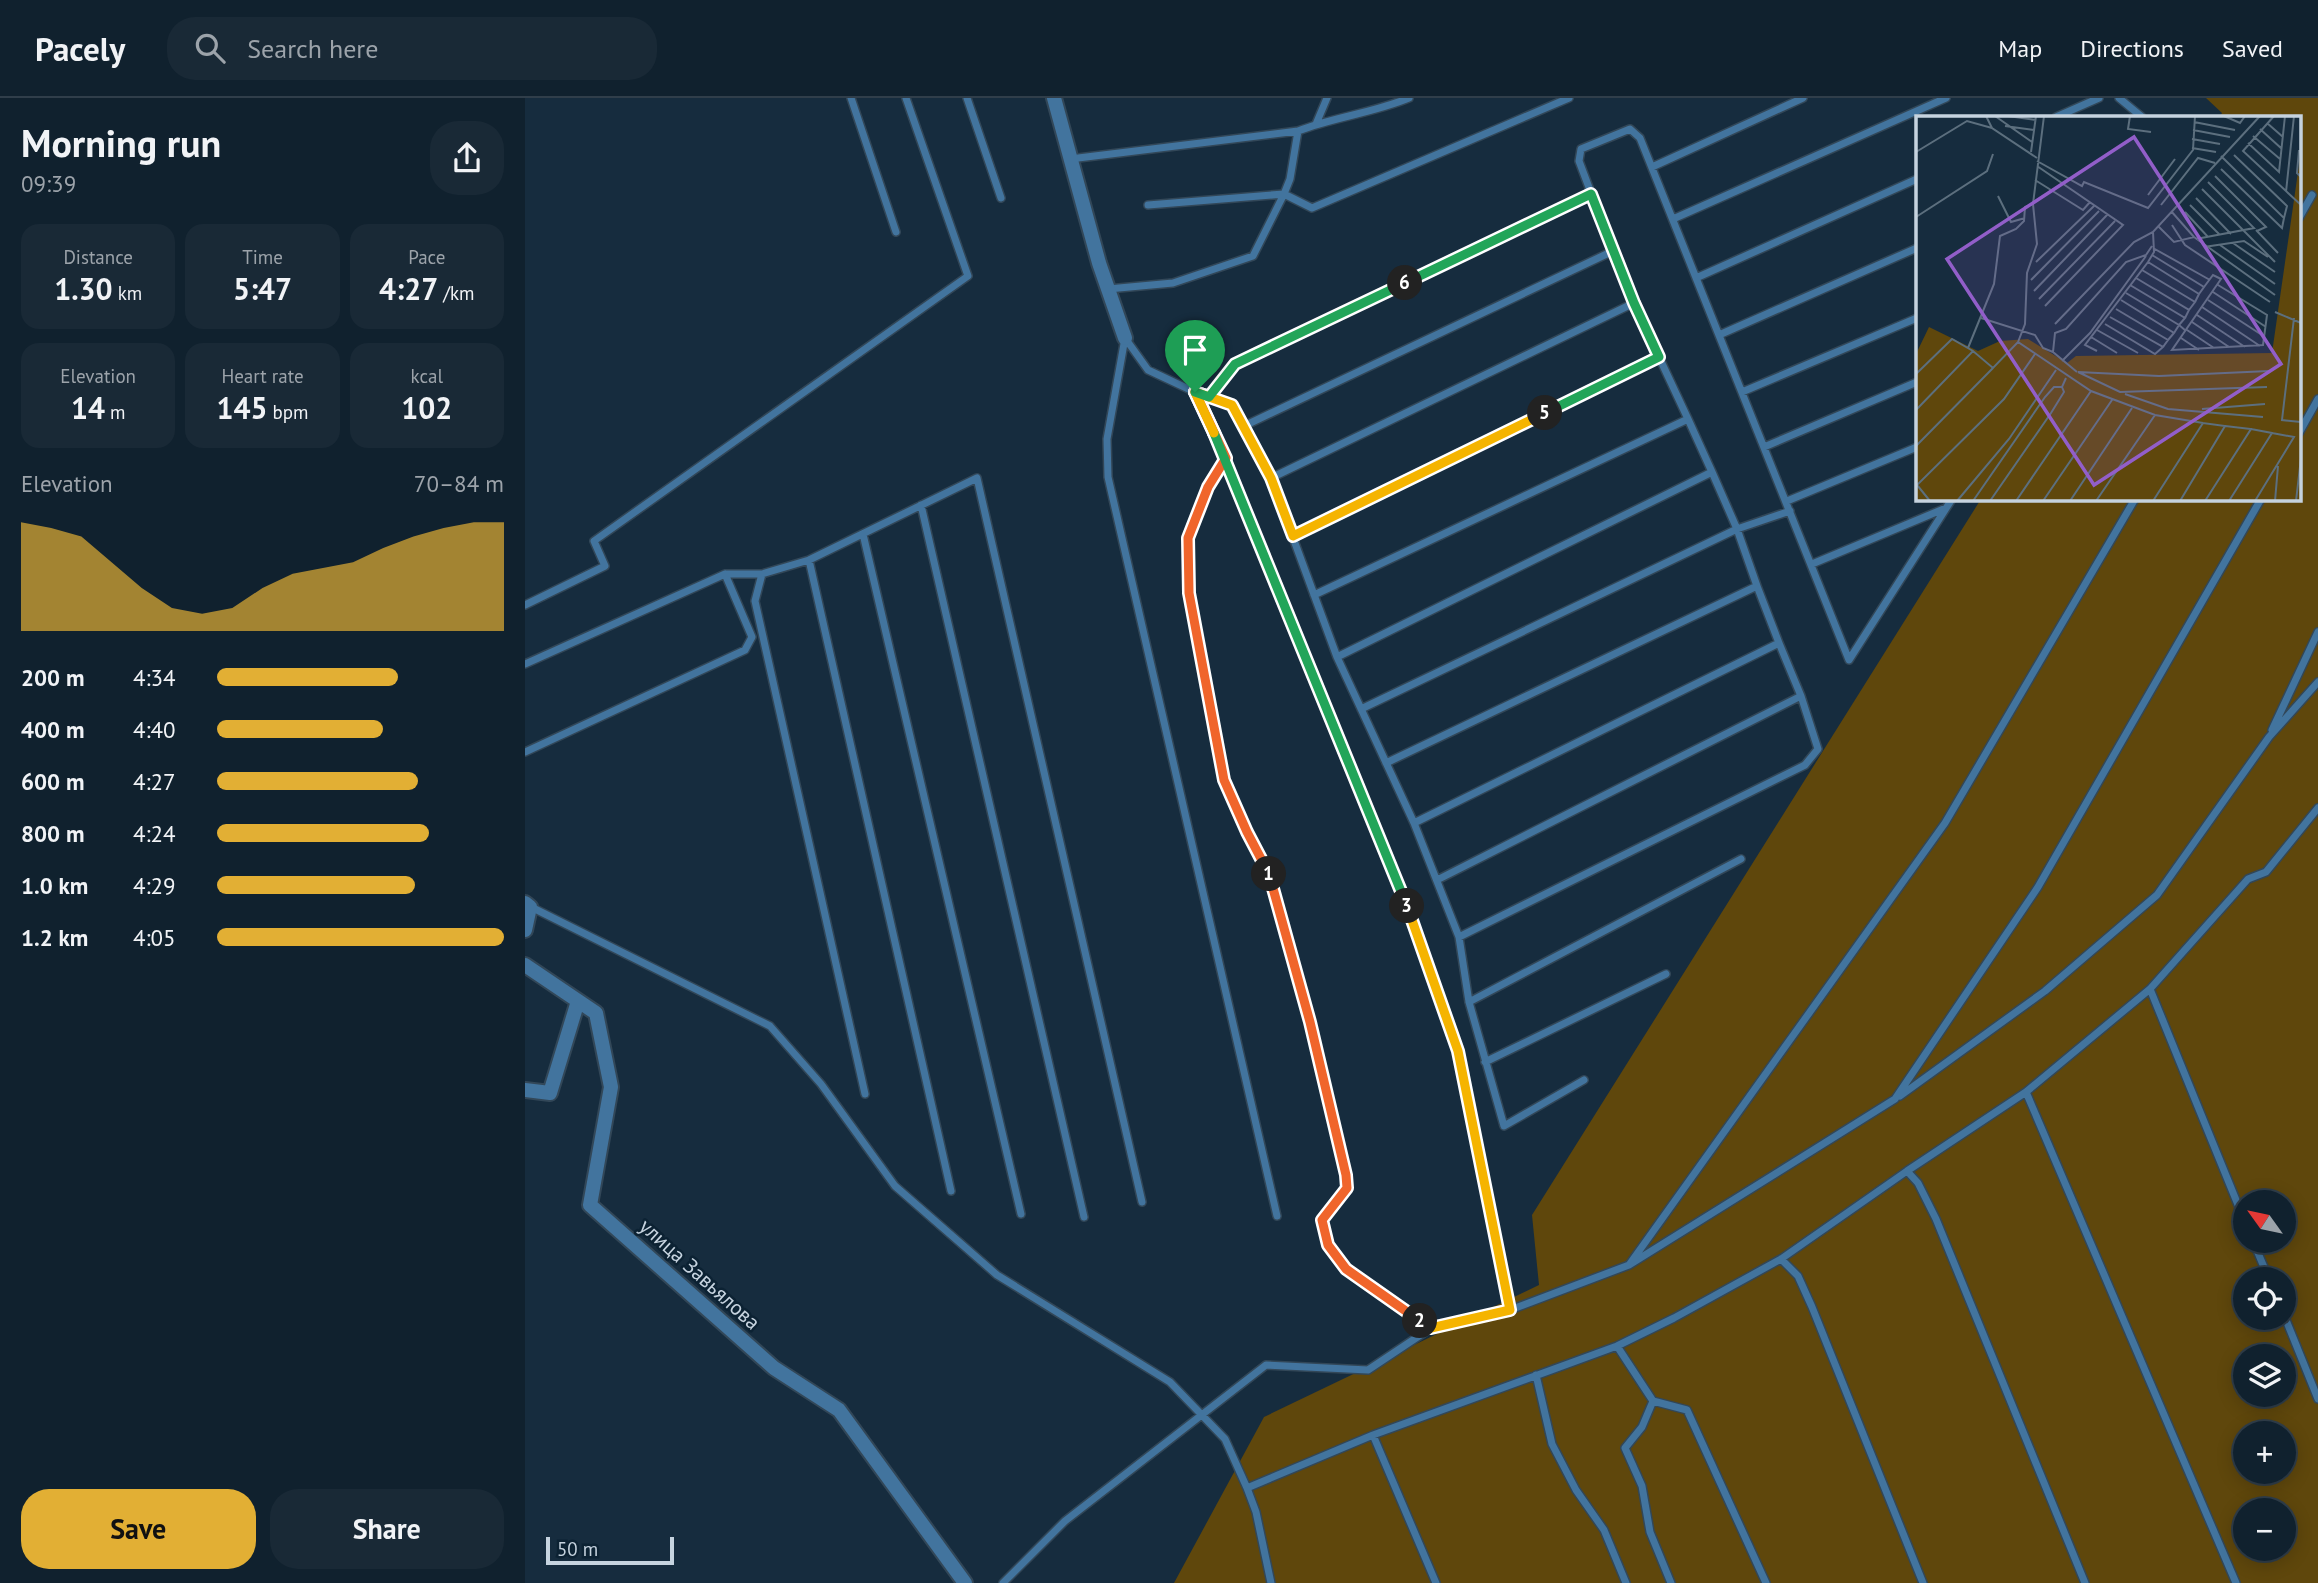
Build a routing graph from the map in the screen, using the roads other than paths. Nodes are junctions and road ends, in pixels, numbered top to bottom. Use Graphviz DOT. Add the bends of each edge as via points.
graph roads {
  1 [pos="851,98"];
  2 [pos="906,98"];
  3 [pos="967,98"];
  4 [pos="1054,98"];
  5 [pos="1327,98"];
  6 [pos="1409,98"];
  7 [pos="1569,98"];
  8 [pos="1803,98"];
  9 [pos="1946,98"];
  10 [pos="2099,98"];
  11 [pos="2119,98"];
  12 [pos="1392,102"];
  13 [pos="2058,116"];
  14 [pos="2141,116"];
  15 [pos="1316,124"];
  16 [pos="1298,131"];
  17 [pos="1070,159"];
  18 [pos="1652,167"];
  19 [pos="1916,179"];
  20 [pos="1285,194"];
  21 [pos="1591,194"];
  22 [pos="2312,195"];
  23 [pos="1001,198"];
  24 [pos="1148,205"];
  25 [pos="2301,214"];
  26 [pos="1673,219"];
  27 [pos="896,232"];
  28 [pos="1916,248"];
  29 [pos="1613,251"];
  30 [pos="1696,278"];
  31 [pos="1108,289"];
  32 [pos="1634,303"];
  33 [pos="1916,318"];
  34 [pos="1719,335"];
  35 [pos="1125,338"];
  36 [pos="1659,357"];
  37 [pos="1916,382"];
  38 [pos="1195,392"];
  39 [pos="1742,392"];
  40 [pos="1209,397"];
  41 [pos="2318,399"];
  42 [pos="1688,419"];
  43 [pos="1244,426"];
  44 [pos="2301,429"];
  45 [pos="1764,447"];
  46 [pos="1916,447"];
  47 [pos="1226,458"];
  48 [pos="1712,472"];
  49 [pos="1271,478"];
  50 [pos="1951,500"];
  51 [pos="2134,500"];
  52 [pos="2260,500"];
  53 [pos="1787,501"];
  54 [pos="921,505"];
  55 [pos="1947,508"];
  56 [pos="1790,511"];
  57 [pos="1737,529"];
  58 [pos="863,534"];
  59 [pos="1293,536"];
  60 [pos="809,560"];
  61 [pos="1811,564"];
  62 [pos="725,574"];
  63 [pos="762,575"];
  64 [pos="1757,586"];
  65 [pos="1314,595"];
  66 [pos="525,605"];
  67 [pos="2318,632"];
  68 [pos="1779,643"];
  69 [pos="1337,657"];
  70 [pos="525,664"];
  71 [pos="2318,682"];
  72 [pos="1801,696"];
  73 [pos="1361,709"];
  74 [pos="2269,737"];
  75 [pos="525,752"];
  76 [pos="1386,763"];
  77 [pos="2318,808"];
  78 [pos="1413,823"];
  79 [pos="1741,859"];
  80 [pos="1437,880"];
  81 [pos="528,905"];
  82 [pos="525,930"];
  83 [pos="1459,937"];
  84 [pos="525,965"];
  85 [pos="1666,974"];
  86 [pos="2150,989"];
  87 [pos="579,1002"];
  88 [pos="1469,1002"];
  89 [pos="1485,1062"];
  90 [pos="1584,1080"];
  91 [pos="525,1090"];
  92 [pos="2026,1092"];
  93 [pos="865,1094"];
  94 [pos="1895,1100"];
  95 [pos="1907,1171"];
  96 [pos="951,1191"];
  97 [pos="2233,1193"];
  98 [pos="1142,1202"];
  99 [pos="1021,1214"];
  100 [pos="1277,1216"];
  101 [pos="1084,1217"];
  102 [pos="1781,1259"];
  103 [pos="1629,1265"];
  104 [pos="1510,1310"];
  105 [pos="1431,1328"];
  106 [pos="2290,1330"];
  107 [pos="1617,1346"];
  108 [pos="1536,1375"];
  109 [pos="2318,1399"];
  110 [pos="1653,1401"];
  111 [pos="1201,1414"];
  112 [pos="1373,1435"];
  113 [pos="1247,1488"];
  114 [pos="965,1583"];
  115 [pos="1003,1583"];
  116 [pos="1271,1583"];
  117 [pos="1436,1583"];
  118 [pos="1626,1583"];
  119 [pos="1671,1583"];
  120 [pos="1766,1583"];
  121 [pos="1923,1583"];
  122 [pos="2085,1583"];
  123 [pos="2236,1583"];
  1 -- 27 [label="lane"];
  2 -- 66 [label="lane" via="968,276 594,541 605,566"];
  3 -- 23 [label="lane"];
  4 -- 17 [label="street"];
  5 -- 15 [label="lane"];
  6 -- 12 [label="lane"];
  7 -- 20 [label="lane" via="1311,208"];
  8 -- 18 [label="lane"];
  9 -- 26 [label="lane"];
  10 -- 13 [label="lane"];
  11 -- 14 [label="lane"];
  12 -- 15 [label="lane"];
  15 -- 16 [label="lane"];
  16 -- 17 [label="lane"];
  16 -- 20 [label="lane"];
  17 -- 31 [label="street"];
  18 -- 21 [label="lane" via="1640,138 1630,129 1581,149 1579,161"];
  18 -- 26 [label="lane"];
  19 -- 30 [label="lane"];
  20 -- 24 [label="lane"];
  20 -- 31 [label="lane" via="1252,256 1173,283"];
  21 -- 29 [label="lane"];
  21 -- 40 [label="lane" via="1235,364"];
  22 -- 25 [label="lane"];
  26 -- 30 [label="lane"];
  28 -- 34 [label="lane"];
  29 -- 32 [label="lane"];
  29 -- 43 [label="lane"];
  30 -- 34 [label="lane"];
  31 -- 35 [label="street"];
  32 -- 36 [label="lane"];
  32 -- 49 [label="lane"];
  33 -- 39 [label="lane"];
  34 -- 39 [label="lane"];
  35 -- 38 [label="lane" via="1148,370"];
  35 -- 100 [label="lane" via="1107,439 1108,477"];
  36 -- 42 [label="lane"];
  36 -- 59 [label="lane"];
  37 -- 45 [label="lane"];
  38 -- 40 [label="lane"];
  38 -- 47 [label="lane"];
  39 -- 45 [label="lane"];
  40 -- 43 [label="lane" via="1232,405"];
  41 -- 44 [label="lane"];
  42 -- 48 [label="lane"];
  42 -- 65 [label="lane"];
  43 -- 49 [label="lane"];
  45 -- 53 [label="lane"];
  46 -- 53 [label="lane"];
  47 -- 104 [label="lane" via="1410,913 1458,1051"];
  47 -- 105 [label="lane" via="1208,487 1188,538 1189,593 1224,780 1269,873 1346,1175 1347,1188 1322,1220 1328,1245 1346,1269"];
  48 -- 57 [label="lane"];
  48 -- 69 [label="lane"];
  49 -- 59 [label="lane"];
  50 -- 55 [label="lane"];
  51 -- 103 [label="lane" via="1945,824"];
  52 -- 94 [label="lane" via="2038,887"];
  53 -- 56 [label="lane"];
  54 -- 58 [label="lane"];
  54 -- 98 [label="lane" via="977,478"];
  54 -- 101 [label="lane"];
  55 -- 61 [label="lane"];
  55 -- 61 [label="lane" via="1849,660"];
  56 -- 57 [label="lane"];
  56 -- 61 [label="lane"];
  57 -- 64 [label="lane"];
  57 -- 73 [label="lane"];
  58 -- 60 [label="lane"];
  58 -- 99 [label="lane"];
  59 -- 65 [label="lane"];
  60 -- 63 [label="lane"];
  60 -- 96 [label="lane"];
  62 -- 63 [label="lane"];
  62 -- 70 [label="lane"];
  62 -- 75 [label="lane" via="752,637 745,650"];
  63 -- 93 [label="lane" via="755,601"];
  64 -- 68 [label="lane"];
  64 -- 76 [label="lane"];
  65 -- 69 [label="lane"];
  67 -- 74 [label="lane"];
  68 -- 72 [label="lane"];
  68 -- 78 [label="lane"];
  69 -- 73 [label="lane"];
  71 -- 74 [label="lane"];
  72 -- 80 [label="lane"];
  72 -- 83 [label="lane" via="1818,749 1805,765"];
  73 -- 76 [label="lane"];
  74 -- 94 [label="lane" via="2157,895 2045,991"];
  76 -- 78 [label="lane"];
  77 -- 86 [label="lane" via="2266,872 2248,879"];
  78 -- 80 [label="lane"];
  79 -- 88 [label="lane"];
  80 -- 83 [label="lane"];
  81 -- 82 [label="street"];
  81 -- 111 [label="lane" via="770,1026 821,1084 895,1186 997,1275 1170,1382"];
  83 -- 88 [label="lane"];
  84 -- 87 [label="street, улица Завьялова"];
  85 -- 89 [label="lane"];
  86 -- 92 [label="lane"];
  86 -- 97 [label="lane"];
  87 -- 91 [label="street" via="551,1093"];
  87 -- 114 [label="street, улица Завьялова" via="596,1013 611,1087 590,1205 774,1368 839,1410"];
  88 -- 89 [label="lane"];
  89 -- 90 [label="lane" via="1504,1126"];
  92 -- 95 [label="lane"];
  92 -- 123 [label="lane"];
  94 -- 103 [label="lane"];
  95 -- 102 [label="lane"];
  95 -- 122 [label="lane" via="1936,1219"];
  102 -- 107 [label="lane"];
  102 -- 121 [label="lane" via="1798,1276 1812,1307"];
  103 -- 104 [label="lane"];
  104 -- 105 [label="lane"];
  105 -- 111 [label="lane" via="1368,1370 1266,1365"];
  106 -- 109 [label="lane"];
  107 -- 108 [label="lane"];
  107 -- 110 [label="lane"];
  108 -- 112 [label="lane"];
  108 -- 118 [label="lane" via="1552,1444 1604,1530"];
  110 -- 119 [label="lane" via="1642,1427 1625,1448 1642,1486 1650,1532"];
  110 -- 120 [label="lane" via="1687,1410"];
  111 -- 113 [label="lane" via="1225,1439"];
  111 -- 115 [label="lane" via="1065,1521"];
  112 -- 113 [label="lane"];
  112 -- 117 [label="lane"];
  113 -- 116 [label="lane"];
}
